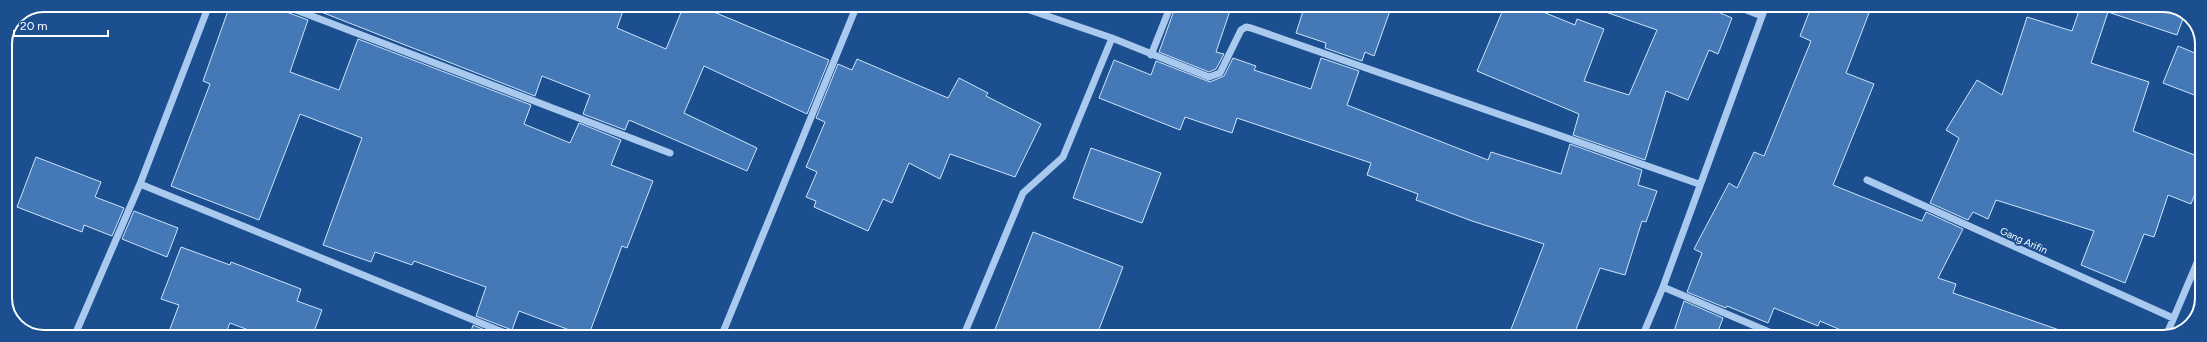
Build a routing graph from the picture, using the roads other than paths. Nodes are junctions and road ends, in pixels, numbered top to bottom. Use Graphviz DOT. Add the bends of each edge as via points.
graph roads {
  1 [pos="206,12"];
  2 [pos="301,12"];
  3 [pos="854,12"];
  4 [pos="1042,12"];
  5 [pos="1168,12"];
  6 [pos="1751,12"];
  7 [pos="1763,12"];
  8 [pos="1762,16"];
  9 [pos="1112,38"];
  10 [pos="1151,55"];
  11 [pos="670,153"];
  12 [pos="1867,180"];
  13 [pos="140,184"];
  14 [pos="1699,184"];
  15 [pos="2195,267"];
  16 [pos="1664,287"];
  17 [pos="2173,318"];
  18 [pos="2169,329"];
  19 [pos="77,330"];
  20 [pos="498,330"];
  21 [pos="724,330"];
  22 [pos="966,330"];
  23 [pos="1645,330"];
  24 [pos="1765,330"];
  1 -- 13 [label="street"];
  2 -- 11 [label="street"];
  3 -- 21 [label="street"];
  4 -- 9 [label="street"];
  5 -- 10 [label="street"];
  6 -- 8 [label="street"];
  7 -- 8 [label="street"];
  8 -- 14 [label="street"];
  9 -- 10 [label="street"];
  9 -- 22 [label="street" via="1063,157 1023,193"];
  10 -- 14 [label="street" via="1209,78 1220,73 1241,30 1251,28"];
  12 -- 17 [label="street, Gang Arifin"];
  13 -- 19 [label="street"];
  13 -- 20 [label="street"];
  14 -- 16 [label="street"];
  15 -- 17 [label="street"];
  16 -- 23 [label="street"];
  16 -- 24 [label="street"];
  17 -- 18 [label="street"];
}
